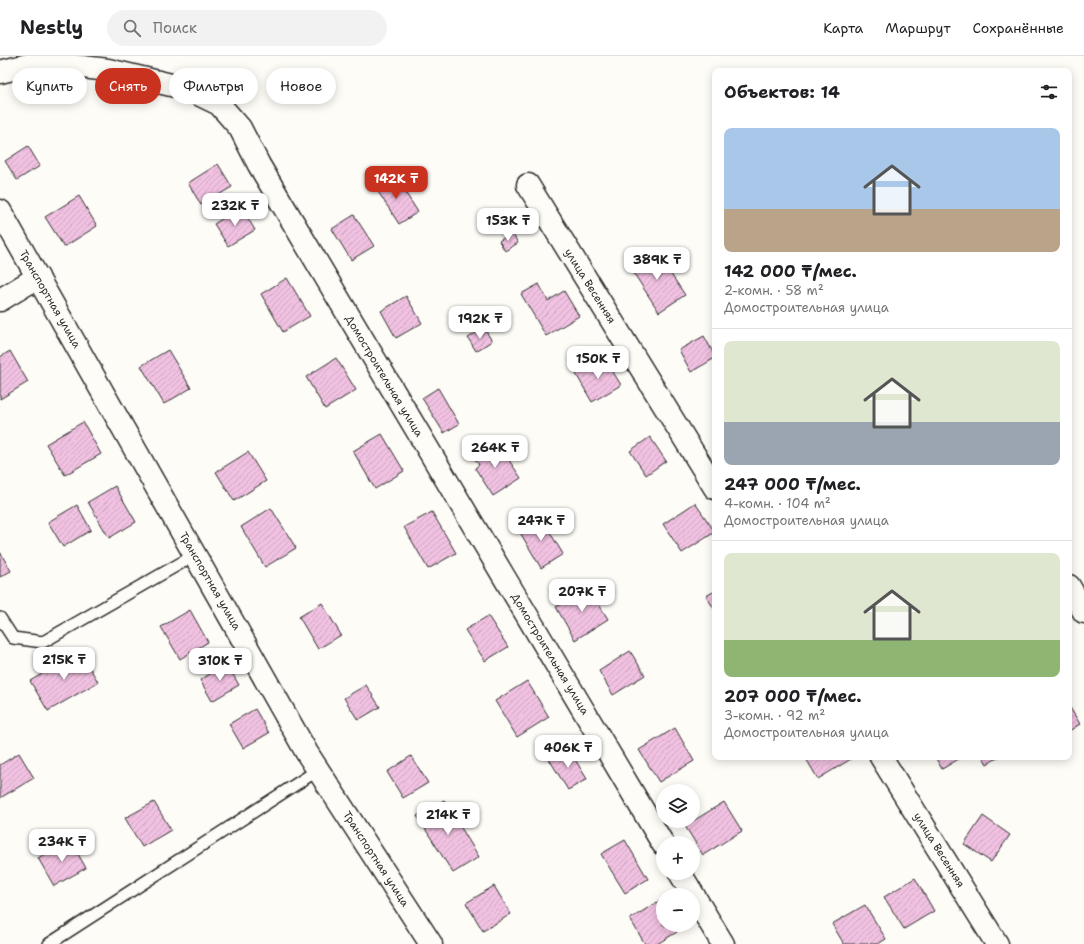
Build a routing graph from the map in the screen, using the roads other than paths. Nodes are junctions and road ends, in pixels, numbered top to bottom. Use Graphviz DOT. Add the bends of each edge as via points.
graph roads {
  1 [pos="0,72"];
  2 [pos="528,185"];
  3 [pos="0,211"];
  4 [pos="38,277"];
  5 [pos="0,300"];
  6 [pos="712,483"];
  7 [pos="195,555"];
  8 [pos="1072,591"];
  9 [pos="1084,612"];
  10 [pos="0,618"];
  11 [pos="883,760"];
  12 [pos="318,770"];
  13 [pos="658,836"];
  14 [pos="684,880"];
  15 [pos="49,944"];
  16 [pos="431,944"];
  17 [pos="723,944"];
  18 [pos="997,944"];
  1 -- 13 [label="street, Домостроительная улица" via="40,62 108,70 188,89 219,104 240,128 263,172"];
  2 -- 6 [label="street, улица Весенняя"];
  3 -- 4 [label="street, Транспортная улица"];
  4 -- 5 [label="street"];
  4 -- 7 [label="street, Транспортная улица"];
  7 -- 10 [label="lane" via="43,642 13,638"];
  7 -- 12 [label="street, Транспортная улица"];
  8 -- 9 [label="street"];
  11 -- 18 [label="street, улица Весенняя"];
  12 -- 15 [label="lane"];
  12 -- 16 [label="street, Транспортная улица"];
  14 -- 17 [label="street"];
}
